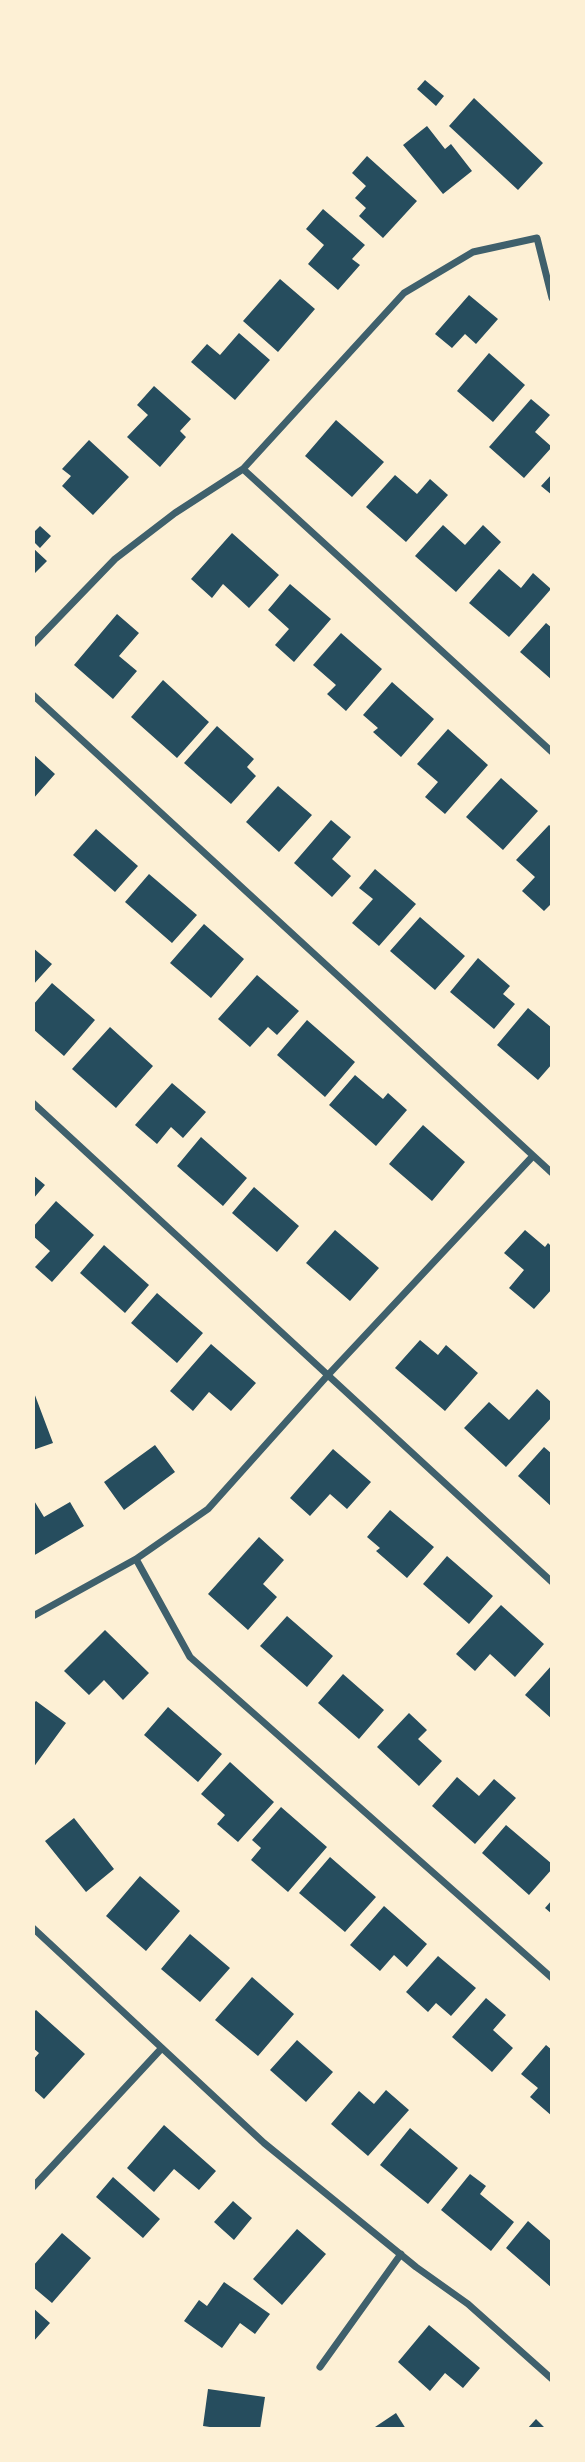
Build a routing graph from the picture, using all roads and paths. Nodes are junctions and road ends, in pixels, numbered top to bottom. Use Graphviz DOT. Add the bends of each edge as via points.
graph roads {
  1 [pos="552,298"];
  2 [pos="243,469"];
  3 [pos="33,644"];
  4 [pos="33,695"];
  5 [pos="552,752"];
  6 [pos="33,1103"];
  7 [pos="533,1156"];
  8 [pos="552,1173"];
  9 [pos="328,1375"];
  10 [pos="136,1559"];
  11 [pos="552,1582"];
  12 [pos="33,1616"];
  13 [pos="33,1928"];
  14 [pos="552,1978"];
  15 [pos="161,2049"];
  16 [pos="33,2187"];
  17 [pos="401,2254"];
  18 [pos="320,2367"];
  19 [pos="552,2379"];
  1 -- 2 [label="street" via="537,238 473,252 404,293"];
  2 -- 3 [label="street" via="115,559"];
  2 -- 5 [label="street"];
  4 -- 7 [label="street"];
  6 -- 9 [label="street"];
  7 -- 8 [label="street"];
  7 -- 9 [label="street"];
  9 -- 10 [label="street" via="208,1509"];
  9 -- 11 [label="street"];
  10 -- 12 [label="street"];
  10 -- 14 [label="street" via="190,1657"];
  13 -- 15 [label="street"];
  15 -- 16 [label="street"];
  15 -- 17 [label="street" via="264,2143"];
  17 -- 18 [label="street"];
  17 -- 19 [label="street" via="468,2304"];
}
